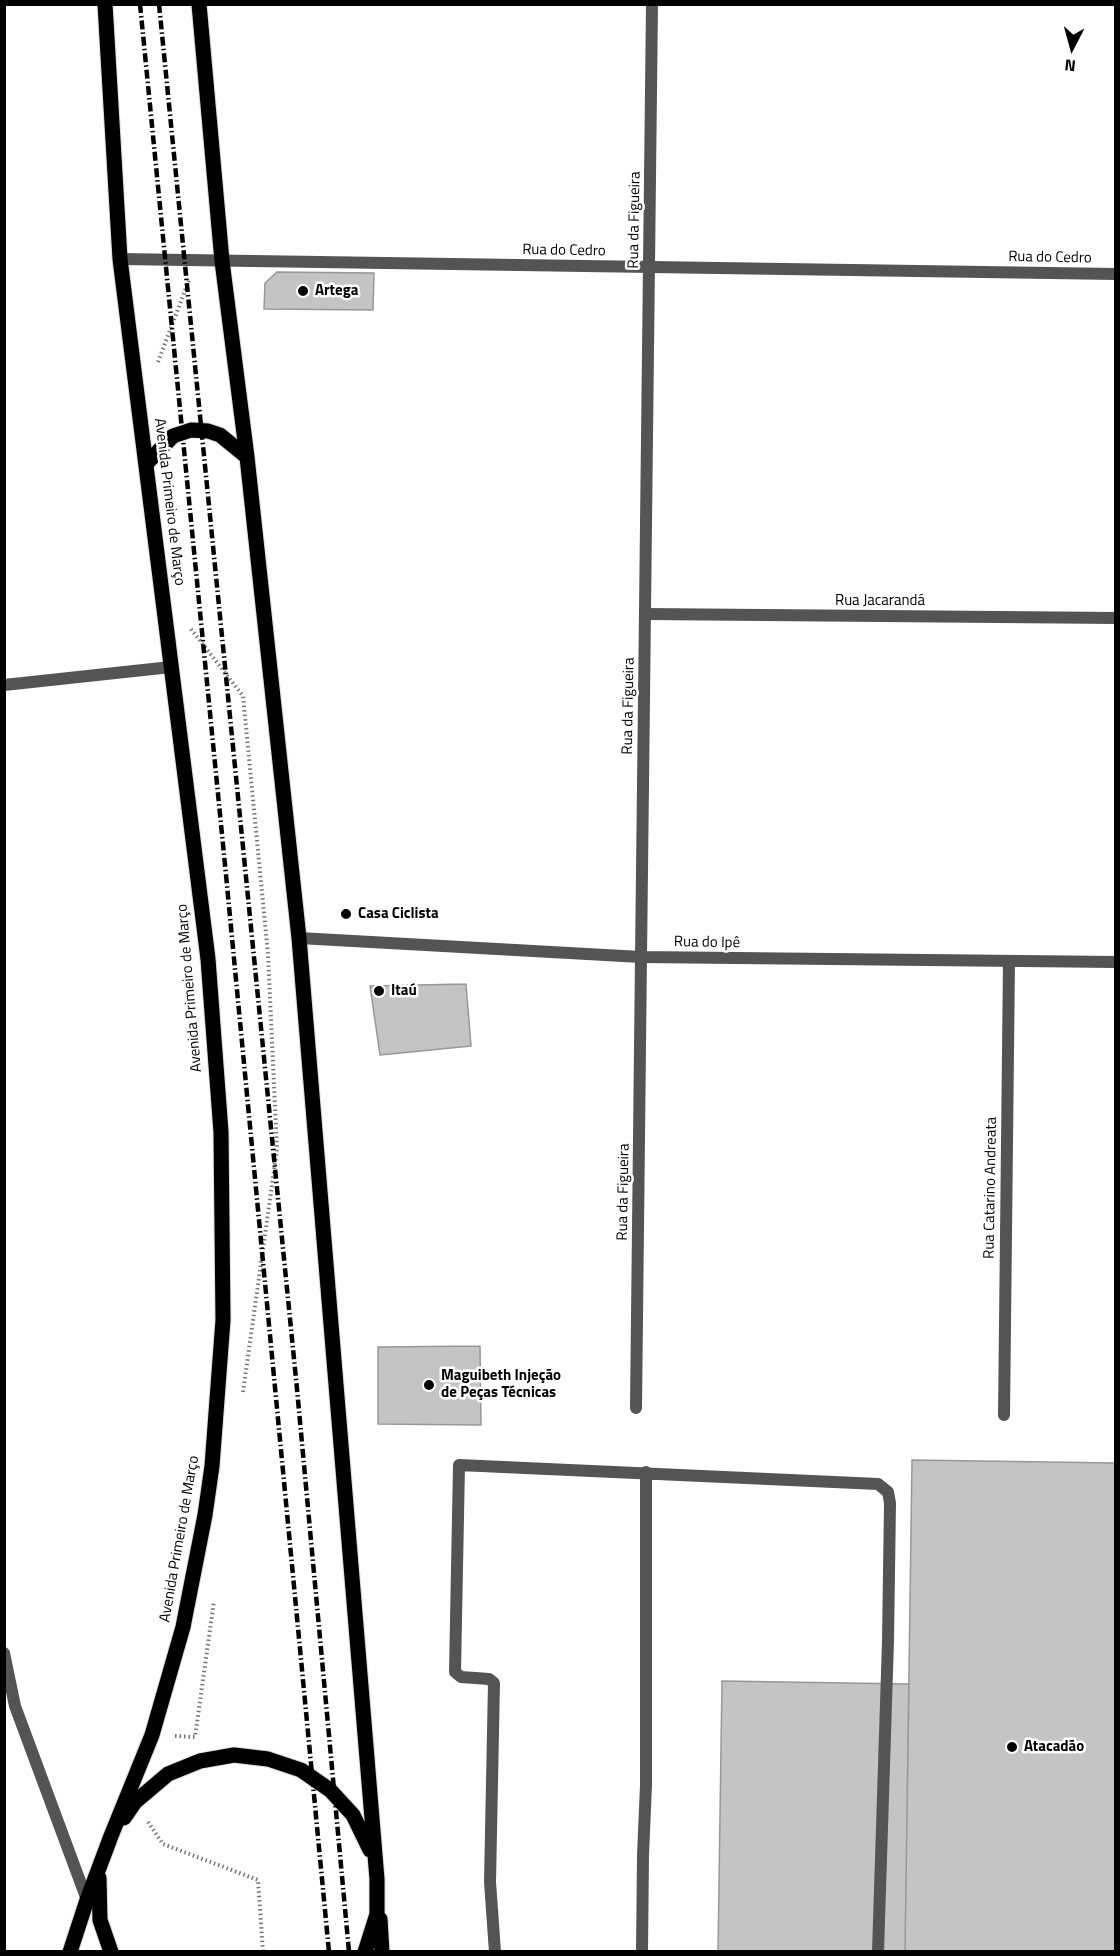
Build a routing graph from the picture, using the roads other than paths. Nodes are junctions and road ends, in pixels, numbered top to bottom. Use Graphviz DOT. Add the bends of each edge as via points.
graph roads {
  1 [pos="105,4"];
  2 [pos="199,4"];
  3 [pos="652,4"];
  4 [pos="120,259"];
  5 [pos="222,261"];
  6 [pos="650,267"];
  7 [pos="1116,273"];
  8 [pos="247,457"];
  9 [pos="146,464"];
  10 [pos="645,614"];
  11 [pos="1116,618"];
  12 [pos="171,667"];
  13 [pos="4,685"];
  14 [pos="299,938"];
  15 [pos="641,957"];
  16 [pos="1009,961"];
  17 [pos="1116,962"];
  18 [pos="636,1408"];
  19 [pos="1004,1415"];
  20 [pos="646,1472"];
  21 [pos="4,1653"];
  22 [pos="111,1836"];
  23 [pos="377,1879"];
  24 [pos="87,1900"];
  25 [pos="70,1952"];
  26 [pos="111,1952"];
  27 [pos="365,1952"];
  28 [pos="382,1952"];
  29 [pos="495,1952"];
  30 [pos="642,1952"];
  31 [pos="878,1952"];
  1 -- 4 [label="main road, Avenida Primeiro de Março"];
  2 -- 5 [label="main road"];
  3 -- 6 [label="street, Rua da Figueira"];
  4 -- 5 [label="street, Rua do Cedro"];
  4 -- 9 [label="main road, Avenida Primeiro de Março"];
  5 -- 6 [label="street, Rua do Cedro"];
  5 -- 8 [label="main road"];
  6 -- 7 [label="street, Rua do Cedro"];
  6 -- 10 [label="street, Rua da Figueira"];
  8 -- 9 [label="main road" via="220,435 190,430 173,436"];
  8 -- 14 [label="main road"];
  9 -- 12 [label="main road, Avenida Primeiro de Março"];
  10 -- 11 [label="street, Rua Jacarandá"];
  10 -- 15 [label="street, Rua da Figueira"];
  12 -- 13 [label="street"];
  12 -- 22 [label="main road, Avenida Primeiro de Março" via="208,959 220,1132 223,1320 212,1466 183,1627 152,1735"];
  14 -- 15 [label="street, Rua do Ipê"];
  14 -- 23 [label="main road"];
  15 -- 16 [label="street, Rua do Ipê"];
  15 -- 18 [label="street, Rua da Figueira"];
  16 -- 17 [label="street, Rua do Ipê"];
  16 -- 19 [label="street, Rua Catarino Andreata"];
  20 -- 29 [label="street" via="459,1465 455,1672 461,1677 489,1679 494,1683 490,1882"];
  20 -- 30 [label="street"];
  20 -- 31 [label="street" via="878,1484 888,1492 888,1641"];
  21 -- 24 [label="street" via="15,1706"];
  22 -- 23 [label="main road" via="135,1802 168,1774 200,1761 234,1755 268,1759 301,1770 330,1790 353,1815 369,1846"];
  22 -- 24 [label="main road, Avenida Primeiro de Março"];
  22 -- 26 [label="main road" via="99,1877 100,1920"];
  23 -- 27 [label="main road" via="376,1914"];
  23 -- 28 [label="main road"];
  24 -- 25 [label="main road, Avenida Primeiro de Março"];
}
